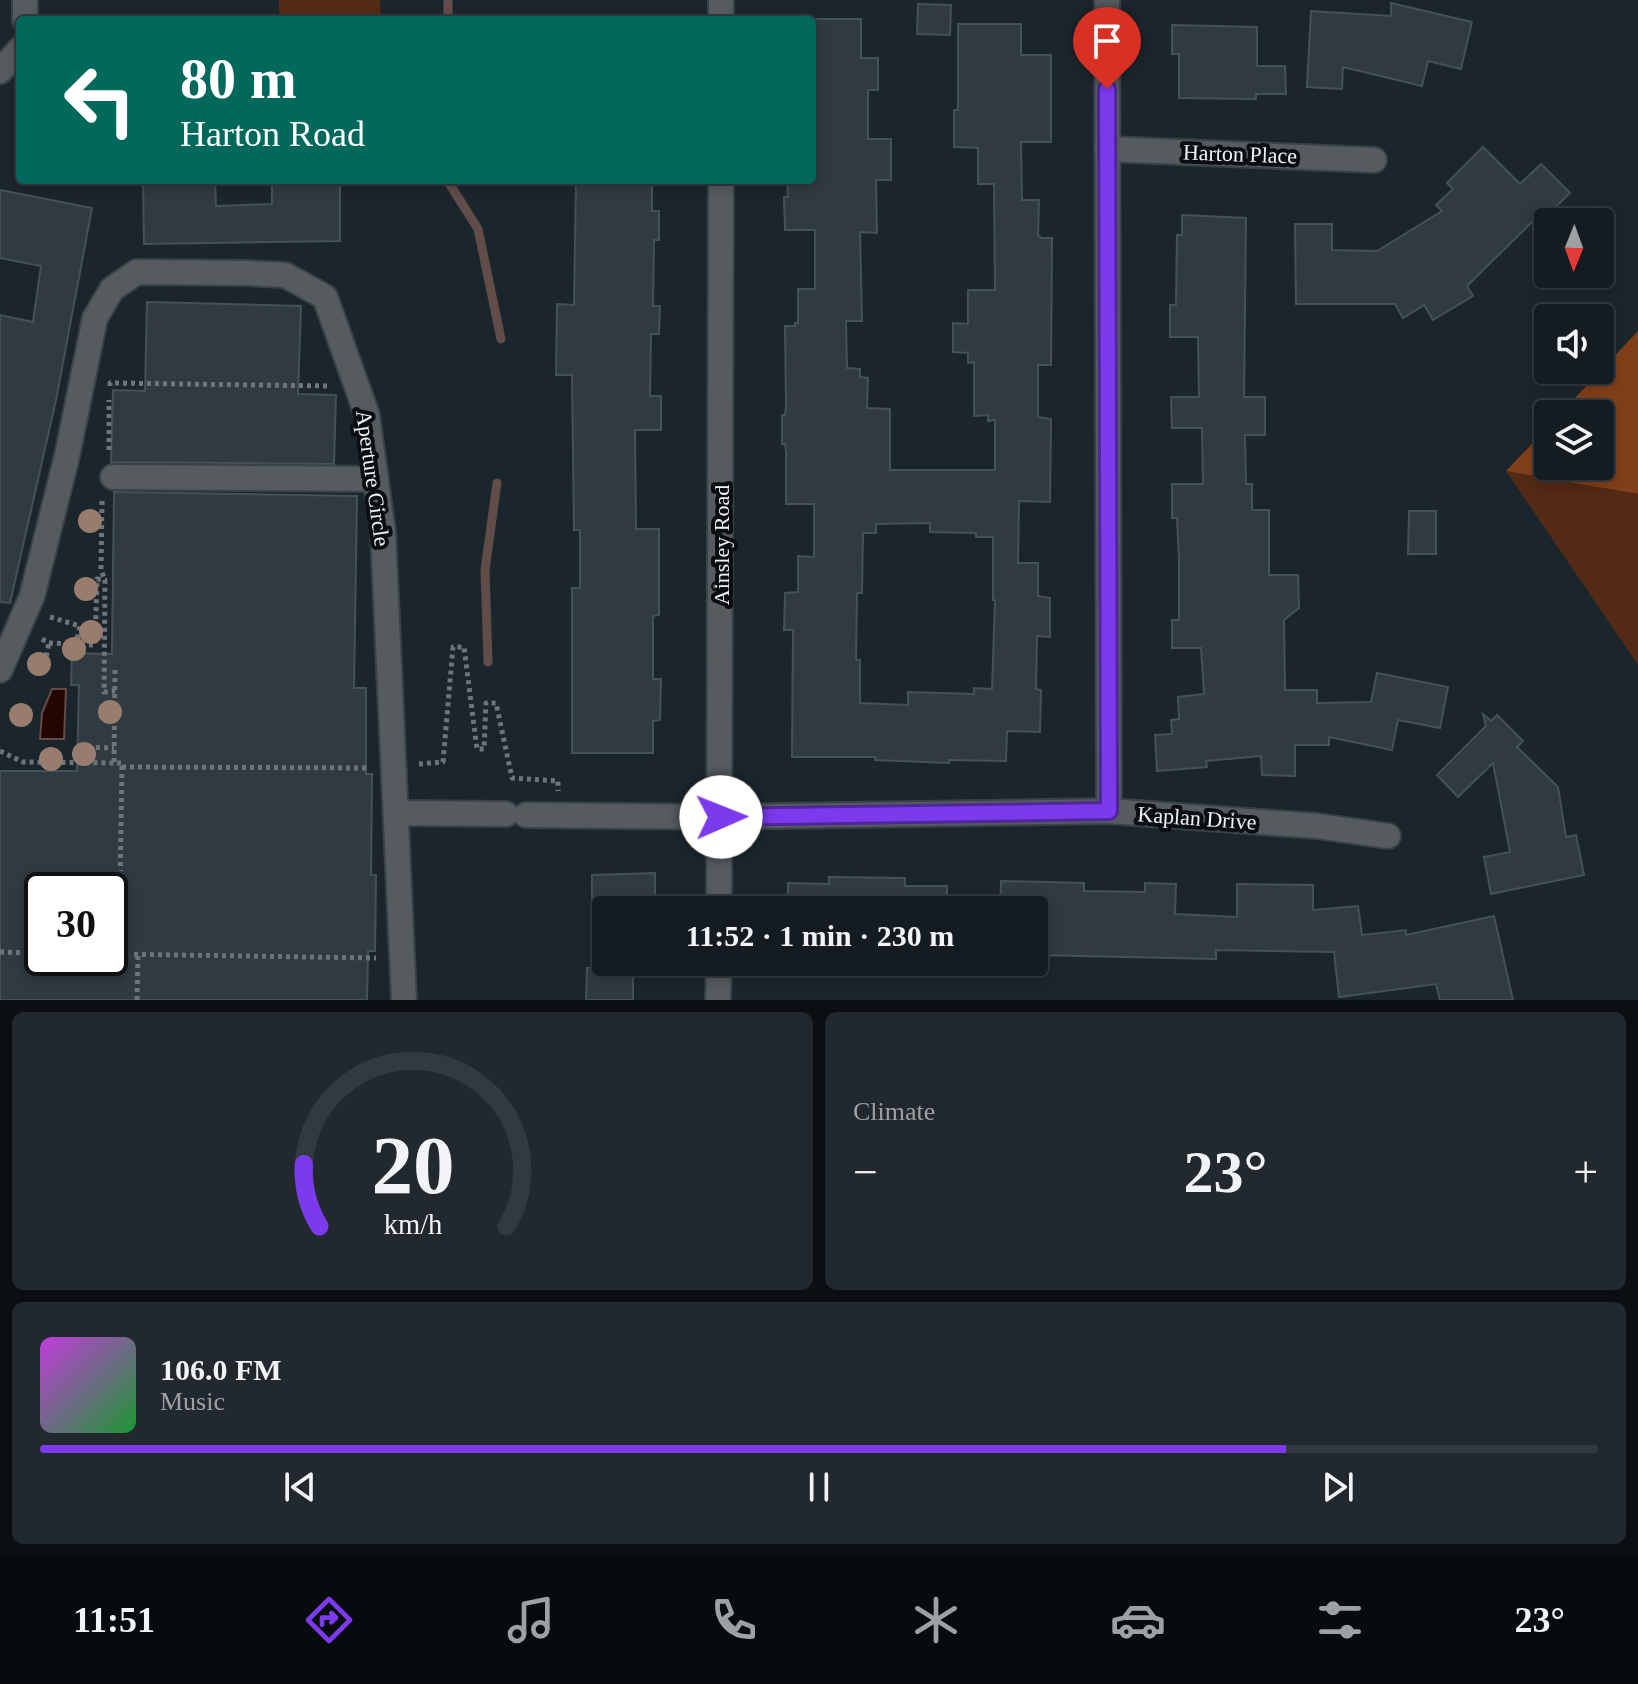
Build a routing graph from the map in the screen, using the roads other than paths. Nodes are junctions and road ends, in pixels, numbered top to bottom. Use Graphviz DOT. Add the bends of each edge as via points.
graph roads {
  1 [pos="1107,0"];
  2 [pos="16,53"];
  3 [pos="0,71"];
  4 [pos="1107,149"];
  5 [pos="1374,160"];
  6 [pos="721,184"];
  7 [pos="108,477"];
  8 [pos="376,479"];
  9 [pos="1,665"];
  10 [pos="1109,811"];
  11 [pos="396,813"];
  12 [pos="721,817"];
  13 [pos="1388,836"];
  14 [pos="719,896"];
  15 [pos="719,976"];
  16 [pos="404,1000"];
  17 [pos="718,1000"];
  1 -- 4 [label="street"];
  2 -- 3 [label="street"];
  4 -- 5 [label="street, Harton Place"];
  4 -- 10 [label="street"];
  6 -- 12 [label="street, Ainsley Road"];
  7 -- 8 [label="street"];
  8 -- 9 [label="street, Aperture Circle" via="367,415 325,297 285,275 137,272 112,289 95,318 32,596"];
  8 -- 11 [label="street, Aperture Circle" via="383,532 382,766"];
  10 -- 12 [label="street, Kaplan Drive"];
  10 -- 13 [label="street, Kaplan Drive"];
  11 -- 12 [label="street, Kaplan Drive"];
  11 -- 16 [label="street, Aperture Circle"];
  12 -- 14 [label="street, Ainsley Road"];
  15 -- 17 [label="street"];
}
